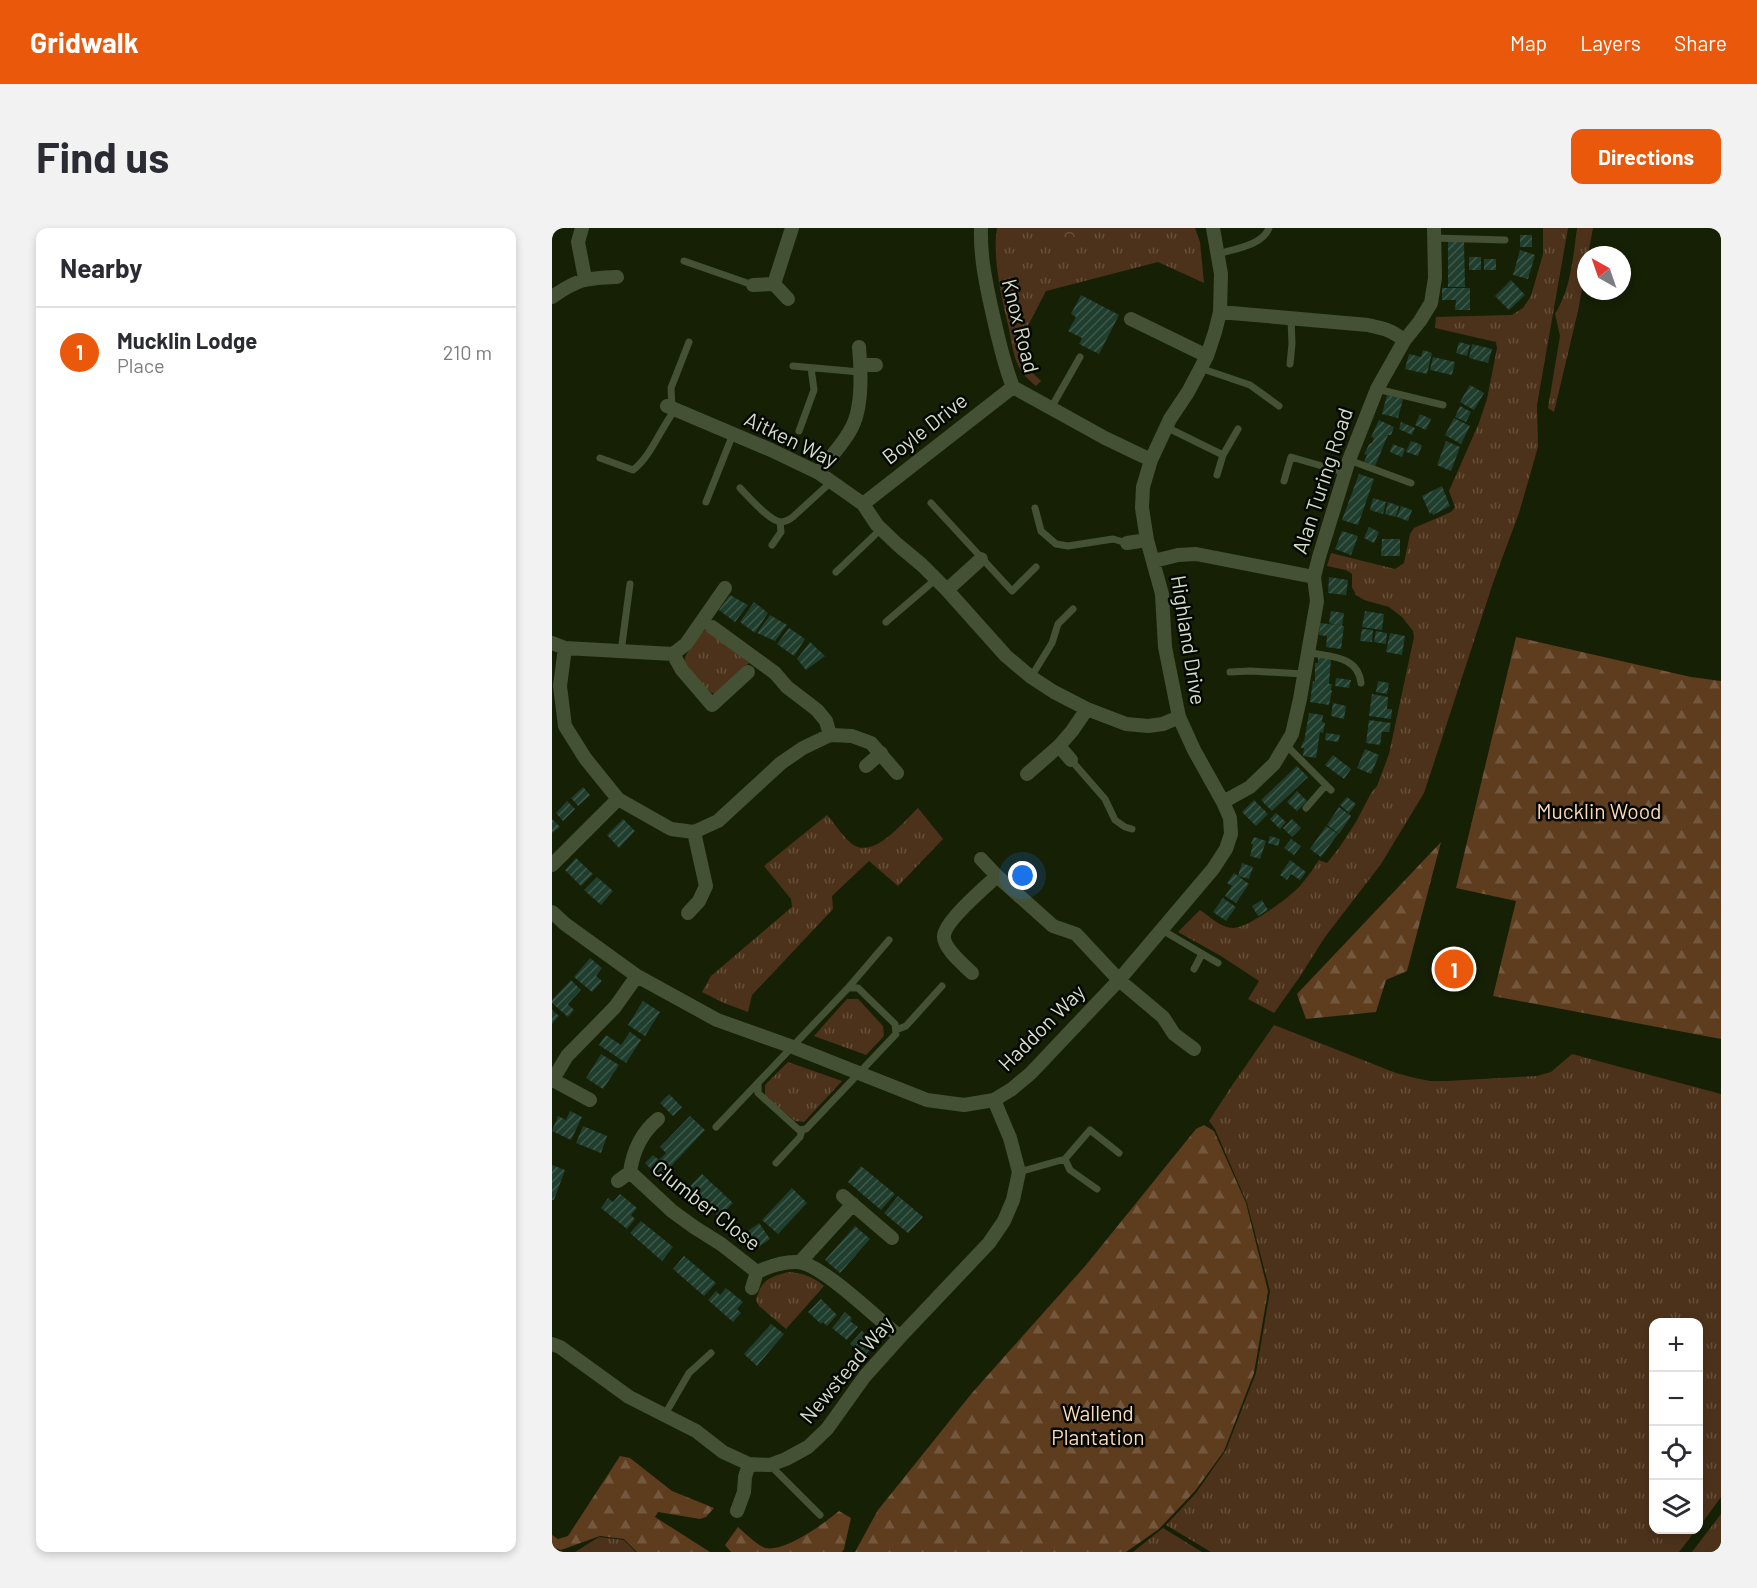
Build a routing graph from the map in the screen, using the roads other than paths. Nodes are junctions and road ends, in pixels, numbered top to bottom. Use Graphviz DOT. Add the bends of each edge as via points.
graph roads {
  1 [pos="582,228"];
  2 [pos="792,228"];
  3 [pos="981,228"];
  4 [pos="1213,228"];
  5 [pos="1269,228"];
  6 [pos="1434,233"];
  7 [pos="1505,240"];
  8 [pos="1217,254"];
  9 [pos="684,261"];
  10 [pos="617,277"];
  11 [pos="585,279"];
  12 [pos="774,284"];
  13 [pos="753,285"];
  14 [pos="552,297"];
  15 [pos="788,299"];
  16 [pos="1220,312"];
  17 [pos="1131,319"];
  18 [pos="1291,319"];
  19 [pos="1404,341"];
  20 [pos="689,342"];
  21 [pos="859,347"];
  22 [pos="1080,357"];
  23 [pos="1204,362"];
  24 [pos="1290,364"];
  25 [pos="876,365"];
  26 [pos="793,366"];
  27 [pos="811,368"];
  28 [pos="860,368"];
  29 [pos="1012,387"];
  30 [pos="1377,388"];
  31 [pos="1443,405"];
  32 [pos="1279,406"];
  33 [pos="1051,408"];
  34 [pos="675,410"];
  35 [pos="1166,427"];
  36 [pos="680,428"];
  37 [pos="1238,429"];
  38 [pos="799,431"];
  39 [pos="733,434"];
  40 [pos="1223,455"];
  41 [pos="600,458"];
  42 [pos="1151,460"];
  43 [pos="1347,467"];
  44 [pos="819,473"];
  45 [pos="1217,475"];
  46 [pos="1284,481"];
  47 [pos="831,482"];
  48 [pos="1411,483"];
  49 [pos="740,488"];
  50 [pos="706,502"];
  51 [pos="931,503"];
  52 [pos="863,504"];
  53 [pos="1035,508"];
  54 [pos="780,522"];
  55 [pos="881,529"];
  56 [pos="1147,540"];
  57 [pos="1127,543"];
  58 [pos="772,544"];
  59 [pos="981,559"];
  60 [pos="1154,561"];
  61 [pos="1036,567"];
  62 [pos="837,572"];
  63 [pos="1314,577"];
  64 [pos="936,579"];
  65 [pos="630,584"];
  66 [pos="725,588"];
  67 [pos="947,590"];
  68 [pos="1072,609"];
  69 [pos="886,622"];
  70 [pos="712,627"];
  71 [pos="558,645"];
  72 [pos="621,652"];
  73 [pos="1307,652"];
  74 [pos="673,654"];
  75 [pos="785,663"];
  76 [pos="748,672"];
  77 [pos="1230,672"];
  78 [pos="775,673"];
  79 [pos="1304,674"];
  80 [pos="1031,677"];
  81 [pos="1361,683"];
  82 [pos="1087,709"];
  83 [pos="1179,717"];
  84 [pos="559,728"];
  85 [pos="831,735"];
  86 [pos="1286,745"];
  87 [pos="1059,746"];
  88 [pos="881,753"];
  89 [pos="1071,760"];
  90 [pos="866,766"];
  91 [pos="897,773"];
  92 [pos="1027,774"];
  93 [pos="618,799"];
  94 [pos="1223,802"];
  95 [pos="1306,808"];
  96 [pos="1132,829"];
  97 [pos="694,832"];
  98 [pos="981,859"];
  99 [pos="552,865"];
  100 [pos="997,876"];
  101 [pos="552,912"];
  102 [pos="688,913"];
  103 [pos="1162,930"];
  104 [pos="889,940"];
  105 [pos="1202,954"];
  106 [pos="1218,963"];
  107 [pos="1194,969"];
  108 [pos="972,973"];
  109 [pos="637,976"];
  110 [pos="1119,980"];
  111 [pos="942,986"];
  112 [pos="849,988"];
  113 [pos="896,1030"];
  114 [pos="1192,1043"];
  115 [pos="793,1047"];
  116 [pos="858,1074"];
  117 [pos="552,1081"];
  118 [pos="758,1084"];
  119 [pos="590,1100"];
  120 [pos="993,1100"];
  121 [pos="658,1119"];
  122 [pos="716,1127"];
  123 [pos="802,1130"];
  124 [pos="1119,1153"];
  125 [pos="1065,1159"];
  126 [pos="776,1163"];
  127 [pos="1018,1172"];
  128 [pos="1097,1189"];
  129 [pos="892,1238"];
  130 [pos="800,1262"];
  131 [pos="757,1272"];
  132 [pos="752,1288"];
  133 [pos="900,1337"];
  134 [pos="552,1344"];
  135 [pos="711,1353"];
  136 [pos="664,1416"];
  137 [pos="749,1464"];
  138 [pos="770,1465"];
  139 [pos="737,1511"];
  140 [pos="820,1515"];
  1 -- 11 [label="street" via="578,242"];
  2 -- 12 [label="street"];
  3 -- 29 [label="street, Knox Road" via="988,294"];
  4 -- 8 [label="street, Highland Drive"];
  5 -- 8 [label="lane" via="1256,242"];
  6 -- 7 [label="lane"];
  6 -- 19 [label="street, Alan Turing Road" via="1431,303"];
  8 -- 16 [label="street, Highland Drive"];
  9 -- 13 [label="lane"];
  10 -- 11 [label="street"];
  11 -- 14 [label="street"];
  12 -- 13 [label="street"];
  12 -- 15 [label="street"];
  16 -- 18 [label="street"];
  16 -- 23 [label="street, Highland Drive"];
  17 -- 23 [label="street"];
  18 -- 19 [label="street" via="1368,325 1388,330"];
  18 -- 24 [label="lane"];
  19 -- 30 [label="street, Alan Turing Road"];
  20 -- 34 [label="lane" via="671,388"];
  21 -- 28 [label="street"];
  22 -- 33 [label="lane"];
  23 -- 32 [label="lane" via="1250,385"];
  23 -- 35 [label="street, Highland Drive"];
  25 -- 28 [label="street"];
  26 -- 27 [label="lane"];
  27 -- 28 [label="lane"];
  27 -- 38 [label="lane" via="814,390"];
  28 -- 44 [label="street" via="859,402 853,426"];
  29 -- 33 [label="street, Knox Road"];
  29 -- 52 [label="street, Boyle Drive"];
  30 -- 31 [label="lane"];
  30 -- 43 [label="street, Alan Turing Road"];
  33 -- 42 [label="street, Knox Road"];
  34 -- 36 [label="street"];
  34 -- 39 [label="street, Aitken Way"];
  34 -- 41 [label="lane" via="643,462 633,470"];
  35 -- 40 [label="lane"];
  35 -- 42 [label="street, Highland Drive"];
  37 -- 40 [label="lane"];
  39 -- 44 [label="street, Aitken Way"];
  39 -- 50 [label="lane"];
  40 -- 45 [label="lane"];
  42 -- 56 [label="street, Highland Drive" via="1143,487"];
  43 -- 46 [label="lane" via="1291,457"];
  43 -- 48 [label="lane"];
  43 -- 63 [label="street, Alan Turing Road"];
  44 -- 47 [label="street, Aitken Way"];
  47 -- 52 [label="street, Aitken Way"];
  47 -- 54 [label="lane" via="789,520"];
  49 -- 54 [label="lane"];
  51 -- 59 [label="lane"];
  52 -- 55 [label="street, Aitken Way"];
  53 -- 57 [label="lane" via="1041,531 1056,544 1068,546 1113,539"];
  54 -- 58 [label="lane" via="781,532"];
  55 -- 62 [label="lane"];
  55 -- 64 [label="street, Aitken Way"];
  56 -- 57 [label="street"];
  56 -- 60 [label="street, Highland Drive"];
  59 -- 61 [label="lane" via="1011,591"];
  59 -- 67 [label="street"];
  60 -- 63 [label="street" via="1196,554"];
  60 -- 83 [label="street, Highland Drive"];
  63 -- 73 [label="street, Alan Turing Road" via="1317,601"];
  64 -- 67 [label="street, Aitken Way"];
  64 -- 69 [label="lane"];
  65 -- 72 [label="lane"];
  66 -- 74 [label="street" via="686,644"];
  67 -- 80 [label="street, Aitken Way" via="1006,656"];
  68 -- 80 [label="lane" via="1058,624 1052,643"];
  70 -- 78 [label="street"];
  71 -- 72 [label="street"];
  71 -- 84 [label="street"];
  72 -- 74 [label="street"];
  73 -- 79 [label="street, Alan Turing Road"];
  73 -- 81 [label="lane" via="1349,661 1356,666"];
  74 -- 76 [label="street" via="712,705"];
  75 -- 78 [label="street"];
  77 -- 79 [label="lane"];
  78 -- 85 [label="street" via="817,710"];
  79 -- 86 [label="street, Alan Turing Road" via="1292,734"];
  80 -- 82 [label="street, Aitken Way"];
  82 -- 83 [label="street, Aitken Way" via="1126,724 1148,726"];
  82 -- 87 [label="street"];
  83 -- 94 [label="street, Highland Drive"];
  84 -- 93 [label="street"];
  85 -- 88 [label="street" via="852,736 871,743"];
  85 -- 97 [label="street" via="781,763 718,821"];
  86 -- 94 [label="street, Alan Turing Road" via="1274,764 1250,787"];
  86 -- 95 [label="lane" via="1328,788"];
  87 -- 89 [label="street"];
  87 -- 92 [label="street"];
  88 -- 90 [label="street"];
  88 -- 91 [label="street"];
  89 -- 96 [label="lane" via="1106,799 1115,820"];
  93 -- 97 [label="street" via="671,829"];
  93 -- 99 [label="street"];
  94 -- 103 [label="street, Highland Drive" via="1230,818 1231,834 1226,849"];
  97 -- 102 [label="street" via="711,887"];
  98 -- 100 [label="street"];
  100 -- 108 [label="street" via="943,935 952,954"];
  100 -- 110 [label="street" via="1053,926 1076,934"];
  101 -- 109 [label="street, Haddon Way"];
  103 -- 105 [label="lane"];
  103 -- 110 [label="street, Haddon Way"];
  104 -- 112 [label="lane"];
  105 -- 106 [label="lane"];
  105 -- 107 [label="lane"];
  109 -- 115 [label="street, Haddon Way" via="717,1020"];
  109 -- 117 [label="street" via="615,1007 567,1056"];
  110 -- 114 [label="street" via="1163,1017 1174,1034"];
  110 -- 120 [label="street, Haddon Way" via="1031,1073"];
  111 -- 113 [label="lane" via="906,1026"];
  112 -- 113 [label="lane" via="858,988 895,1024"];
  112 -- 115 [label="lane"];
  113 -- 116 [label="lane"];
  115 -- 116 [label="street, Haddon Way"];
  115 -- 118 [label="lane"];
  116 -- 120 [label="street, Haddon Way" via="927,1100 964,1105"];
  116 -- 123 [label="lane"];
  117 -- 119 [label="street"];
  118 -- 122 [label="lane"];
  118 -- 123 [label="lane" via="758,1093"];
  120 -- 127 [label="street, Newstead Way" via="1010,1138"];
  121 -- 131 [label="street, Clumber Close" via="636,1145 624,1176"];
  123 -- 126 [label="lane"];
  124 -- 125 [label="lane" via="1090,1130"];
  125 -- 127 [label="lane"];
  125 -- 128 [label="lane" via="1070,1170"];
  127 -- 133 [label="street, Newstead Way" via="1013,1200 989,1243"];
  129 -- 130 [label="street" via="848,1200"];
  130 -- 131 [label="street, Clumber Close" via="773,1265"];
  130 -- 133 [label="street" via="829,1277"];
  131 -- 132 [label="street, Clumber Close"];
  133 -- 138 [label="street, Newstead Way" via="865,1376 827,1429 808,1447"];
  134 -- 136 [label="street, Newstead Way"];
  135 -- 136 [label="lane" via="688,1373"];
  136 -- 137 [label="street, Newstead Way"];
  137 -- 138 [label="street, Newstead Way"];
  137 -- 139 [label="street"];
  138 -- 140 [label="lane"];
}
